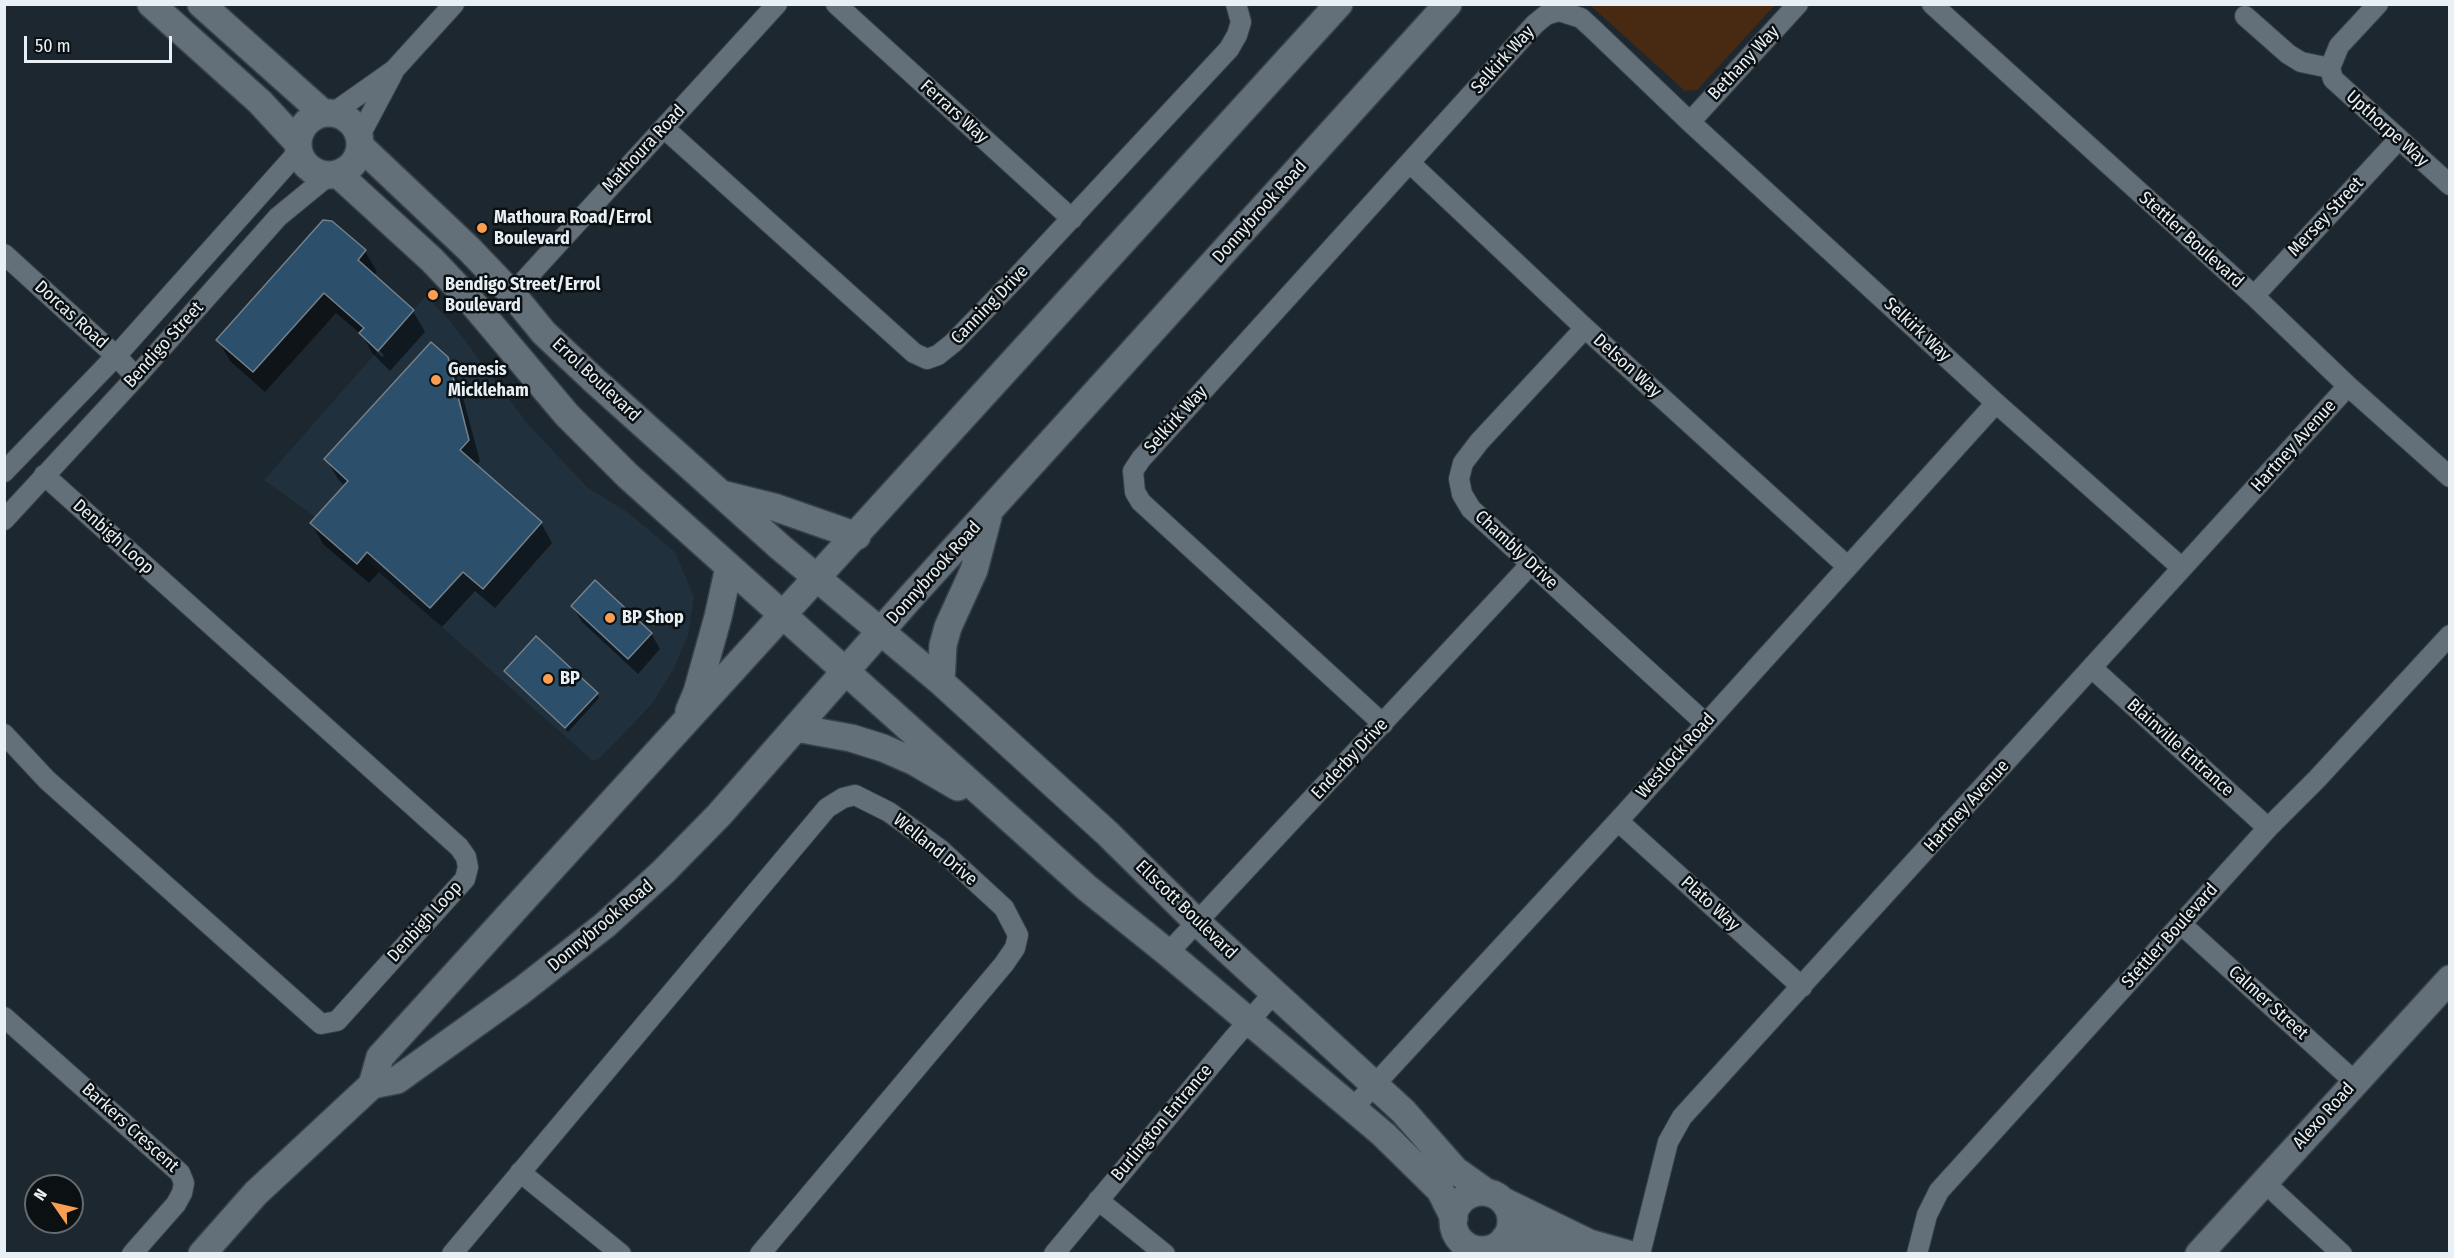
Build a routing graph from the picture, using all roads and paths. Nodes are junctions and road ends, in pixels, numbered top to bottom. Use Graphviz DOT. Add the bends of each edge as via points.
graph roads {
  1 [pos="151,4"];
  2 [pos="201,4"];
  3 [pos="454,4"];
  4 [pos="777,4"];
  5 [pos="836,4"];
  6 [pos="1236,4"];
  7 [pos="1338,4"];
  8 [pos="1448,4"];
  9 [pos="1798,4"];
  10 [pos="1932,4"];
  11 [pos="2378,4"];
  12 [pos="2245,16"];
  13 [pos="2330,68"];
  14 [pos="394,70"];
  15 [pos="328,113"];
  16 [pos="1690,122"];
  17 [pos="664,129"];
  18 [pos="2399,138"];
  19 [pos="360,141"];
  20 [pos="298,147"];
  21 [pos="1410,163"];
  22 [pos="333,175"];
  23 [pos="2450,185"];
  24 [pos="1072,219"];
  25 [pos="4,254"];
  26 [pos="512,294"];
  27 [pos="2254,296"];
  28 [pos="1585,328"];
  29 [pos="116,356"];
  30 [pos="136,377"];
  31 [pos="2348,386"];
  32 [pos="1996,403"];
  33 [pos="4,472"];
  34 [pos="44,475"];
  35 [pos="2450,477"];
  36 [pos="722,494"];
  37 [pos="989,513"];
  38 [pos="4,520"];
  39 [pos="857,536"];
  40 [pos="1531,564"];
  41 [pos="1847,566"];
  42 [pos="729,567"];
  43 [pos="2182,568"];
  44 [pos="818,578"];
  45 [pos="783,615"];
  46 [pos="882,630"];
  47 [pos="2450,635"];
  48 [pos="2092,668"];
  49 [pos="847,672"];
  50 [pos="941,682"];
  51 [pos="1705,723"];
  52 [pos="1383,724"];
  53 [pos="683,725"];
  54 [pos="796,728"];
  55 [pos="4,734"];
  56 [pos="1004,813"];
  57 [pos="1618,820"];
  58 [pos="2268,828"];
  59 [pos="1198,923"];
  60 [pos="2181,924"];
  61 [pos="1168,953"];
  62 [pos="2450,979"];
  63 [pos="1802,987"];
  64 [pos="1273,994"];
  65 [pos="4,1017"];
  66 [pos="1248,1020"];
  67 [pos="2355,1082"];
  68 [pos="372,1085"];
  69 [pos="1375,1085"];
  70 [pos="1353,1107"];
  71 [pos="520,1172"];
  72 [pos="2264,1182"];
  73 [pos="1495,1197"];
  74 [pos="1098,1200"];
  75 [pos="1456,1236"];
  76 [pos="1589,1243"];
  77 [pos="1498,1246"];
  78 [pos="132,1254"];
  79 [pos="202,1254"];
  80 [pos="452,1254"];
  81 [pos="621,1254"];
  82 [pos="760,1254"];
  83 [pos="1054,1254"];
  84 [pos="1165,1254"];
  85 [pos="1628,1254"];
  86 [pos="1640,1254"];
  87 [pos="1917,1254"];
  88 [pos="2199,1254"];
  89 [pos="2342,1254"];
  1 -- 20 [label="street" via="260,102"];
  2 -- 15 [label="street, Errol Boulevard"];
  3 -- 14 [label="street"];
  4 -- 17 [label="street, Mathoura Road"];
  5 -- 24 [label="street, Ferrars Way"];
  6 -- 24 [label="street, Canning Drive" via="1241,22 1229,49"];
  7 -- 39 [label="street"];
  8 -- 37 [label="street, Donnybrook Road"];
  9 -- 16 [label="street, Bethany Way"];
  10 -- 27 [label="street, Stettler Boulevard"];
  11 -- 13 [label="street" via="2339,46"];
  12 -- 13 [label="street" via="2301,62"];
  13 -- 18 [label="street, Upthorpe Way" via="2339,86"];
  14 -- 15 [label="street"];
  14 -- 19 [label="street"];
  15 -- 19 [label="street, Errol Boulevard" via="350,120"];
  15 -- 20 [label="street" via="313,116 305,123"];
  16 -- 21 [label="street, Selkirk Way" via="1588,24 1559,10 1535,24"];
  16 -- 32 [label="street, Selkirk Way"];
  17 -- 24 [label="street, Canning Drive" via="914,353 927,359 953,343"];
  17 -- 26 [label="street, Mathoura Road"];
  18 -- 23 [label="street, Upthorpe Way"];
  18 -- 27 [label="street, Mersey Street"];
  19 -- 22 [label="street" via="354,163"];
  19 -- 26 [label="street, Errol Boulevard"];
  20 -- 22 [label="street" via="309,169"];
  20 -- 29 [label="street, Bendigo Street"];
  21 -- 28 [label="street, Delson Way"];
  21 -- 52 [label="street, Selkirk Way" via="1133,471 1135,492 1142,501"];
  22 -- 30 [label="street, Bendigo Street" via="278,217"];
  22 -- 42 [label="street" via="432,260 567,415"];
  25 -- 29 [label="street, Dorcas Road"];
  26 -- 36 [label="street, Errol Boulevard" via="544,333"];
  27 -- 31 [label="street, Stettler Boulevard"];
  28 -- 40 [label="street, Chambly Drive" via="1479,442 1463,463 1459,479 1471,509"];
  28 -- 41 [label="street, Delson Way"];
  29 -- 30 [label="street, Dorcas Road"];
  29 -- 33 [label="street, Bendigo Street"];
  30 -- 34 [label="street, Bendigo Street"];
  31 -- 35 [label="street, Stettler Boulevard"];
  31 -- 43 [label="street, Hartney Avenue"];
  32 -- 41 [label="street, Westlock Road"];
  32 -- 43 [label="street, Selkirk Way"];
  34 -- 38 [label="street, Bendigo Street"];
  34 -- 55 [label="street, Denbigh Loop" via="459,847 468,867 465,879 337,1020 321,1024 47,780"];
  36 -- 39 [label="street" via="774,507"];
  36 -- 44 [label="street, Errol Boulevard"];
  37 -- 46 [label="street, Donnybrook Road"];
  37 -- 50 [label="street" via="974,570 946,636"];
  39 -- 44 [label="street"];
  40 -- 51 [label="street, Chambly Drive"];
  40 -- 52 [label="street, Enderby Drive"];
  41 -- 51 [label="street, Westlock Road"];
  42 -- 45 [label="street"];
  42 -- 53 [label="street" via="700,682"];
  43 -- 48 [label="street, Hartney Avenue"];
  44 -- 45 [label="street"];
  44 -- 46 [label="street, Errol Boulevard"];
  45 -- 49 [label="street"];
  45 -- 53 [label="street"];
  46 -- 49 [label="street, Donnybrook Road"];
  46 -- 50 [label="street, Ellscott Boulevard"];
  47 -- 58 [label="street, Stettler Boulevard"];
  48 -- 58 [label="street, Blainville Entrance"];
  48 -- 63 [label="street, Hartney Avenue"];
  49 -- 54 [label="street, Donnybrook Road"];
  49 -- 56 [label="street"];
  50 -- 59 [label="street, Ellscott Boulevard" via="1107,833"];
  51 -- 57 [label="street, Westlock Road"];
  52 -- 59 [label="street, Enderby Drive"];
  53 -- 68 [label="street" via="380,1057"];
  54 -- 56 [label="street" via="883,748"];
  54 -- 68 [label="street, Donnybrook Road" via="719,815 605,925 522,991 397,1080"];
  56 -- 61 [label="street" via="1087,888"];
  57 -- 63 [label="street, Plato Way"];
  57 -- 69 [label="street, Westlock Road"];
  58 -- 60 [label="street, Stettler Boulevard"];
  59 -- 61 [label="street, Enderby Drive"];
  59 -- 64 [label="street, Ellscott Boulevard"];
  60 -- 67 [label="street, Calmer Street"];
  60 -- 87 [label="street, Stettler Boulevard" via="1939,1191 1927,1215"];
  61 -- 66 [label="street"];
  62 -- 67 [label="street, Alexo Road"];
  63 -- 86 [label="street, Hartney Avenue" via="1674,1128"];
  64 -- 66 [label="street, Burlington Entrance"];
  64 -- 69 [label="street, Ellscott Boulevard"];
  65 -- 78 [label="street, Barkers Crescent" via="180,1173 184,1183 176,1204"];
  66 -- 70 [label="street"];
  66 -- 74 [label="street, Burlington Entrance"];
  67 -- 72 [label="street, Alexo Road"];
  68 -- 79 [label="street, Donnybrook Road" via="256,1193"];
  69 -- 70 [label="street, Westlock Road"];
  69 -- 73 [label="street, Ellscott Boulevard" via="1455,1170"];
  70 -- 75 [label="street" via="1435,1185"];
  71 -- 80 [label="street"];
  71 -- 81 [label="street"];
  71 -- 82 [label="street, Welland Drive" via="827,808 855,795 897,817 941,850 1004,908 1018,935 1004,964"];
  72 -- 88 [label="street, Alexo Road"];
  72 -- 89 [label="street"];
  73 -- 75 [label="street" via="1468,1196 1456,1209"];
  73 -- 76 [label="street, Ellscott Boulevard"];
  73 -- 77 [label="street" via="1509,1210 1511,1219"];
  74 -- 83 [label="street, Burlington Entrance"];
  74 -- 84 [label="street"];
  75 -- 77 [label="street" via="1471,1248"];
  76 -- 77 [label="street, Ellscott Boulevard"];
  76 -- 85 [label="street, Ellscott Boulevard"];
}
